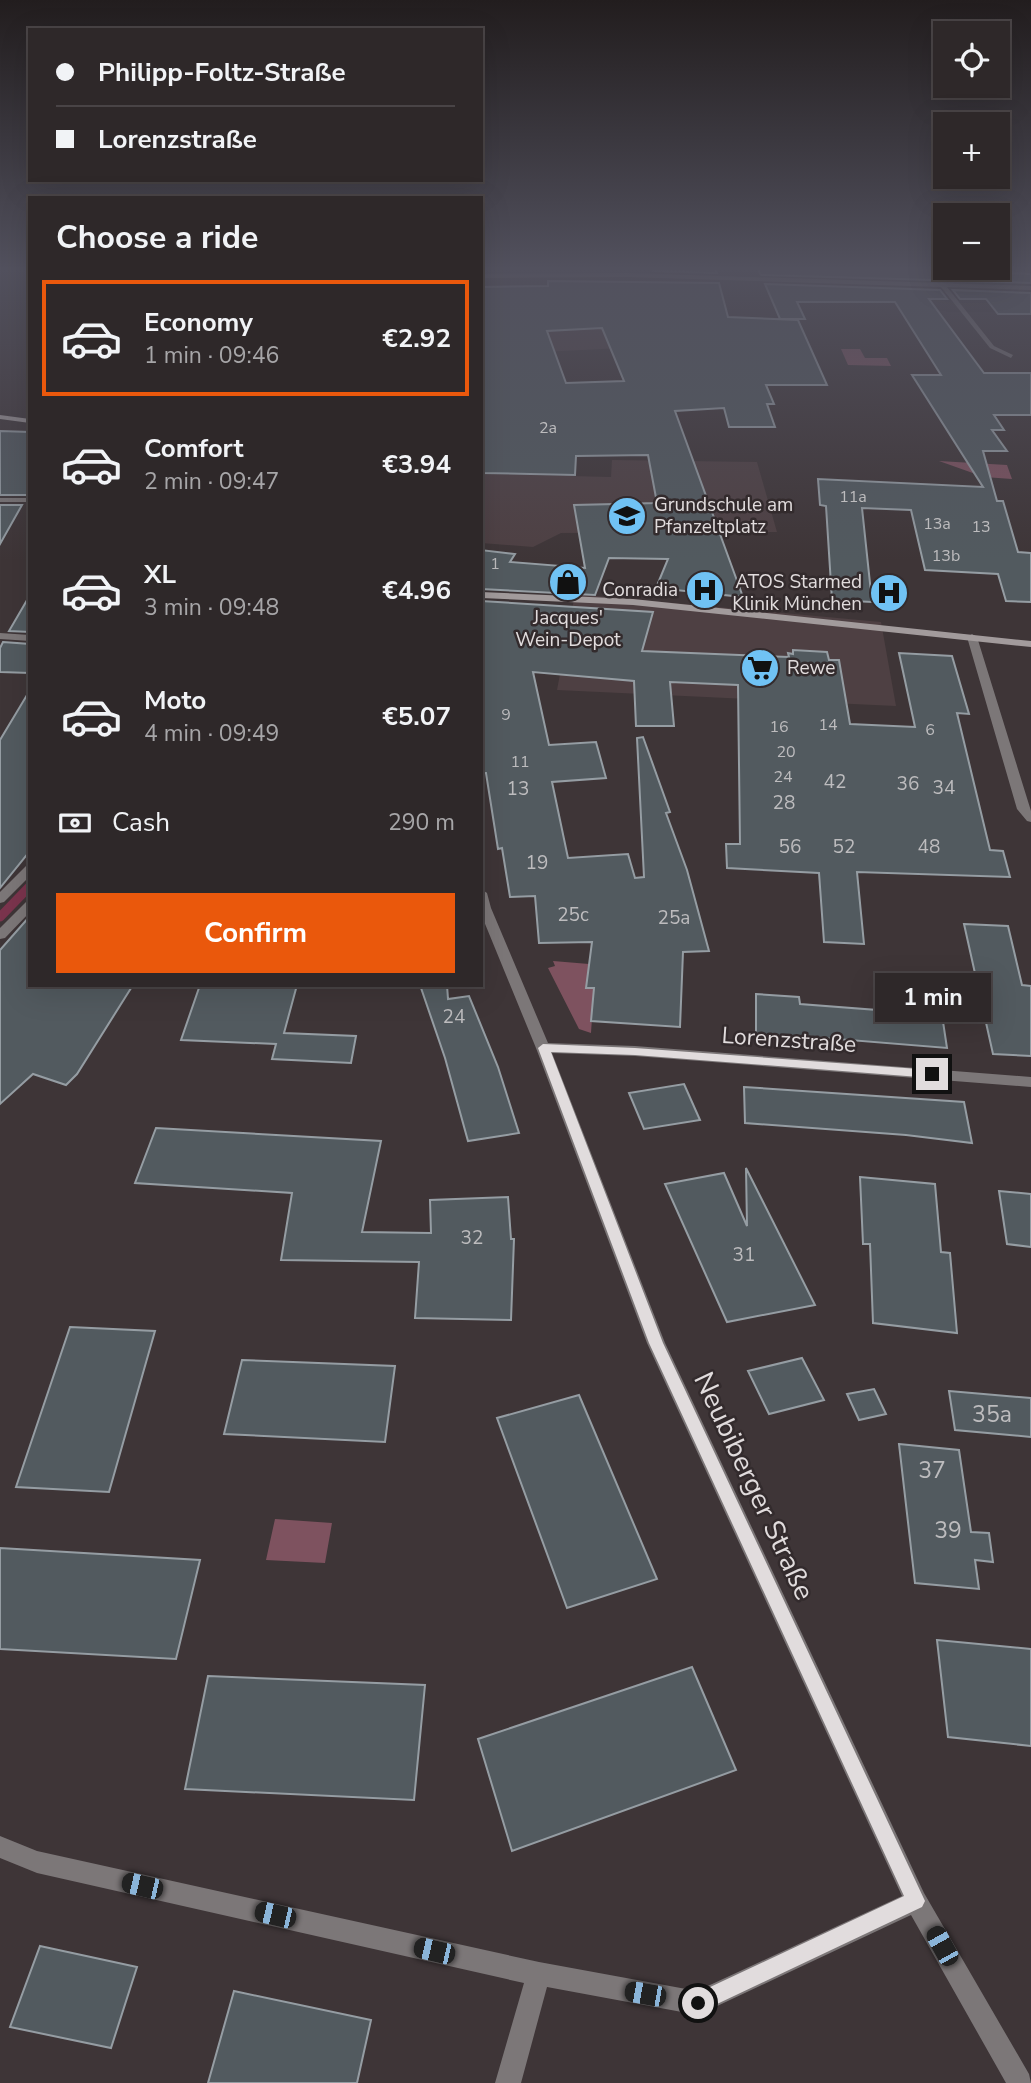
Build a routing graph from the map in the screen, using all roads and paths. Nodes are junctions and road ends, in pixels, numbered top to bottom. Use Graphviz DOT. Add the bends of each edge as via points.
graph roads {
  1 [pos="0,417"];
  2 [pos="28,421"];
  3 [pos="0,500"];
  4 [pos="28,500"];
  5 [pos="483,596"];
  6 [pos="0,636"];
  7 [pos="972,637"];
  8 [pos="28,638"];
  9 [pos="1031,644"];
  10 [pos="1031,819"];
  11 [pos="28,871"];
  12 [pos="0,899"];
  13 [pos="483,900"];
  14 [pos="28,907"];
  15 [pos="0,935"];
  16 [pos="543,1048"];
  17 [pos="1031,1082"];
  18 [pos="0,1847"];
  19 [pos="916,1901"];
  20 [pos="540,1974"];
  21 [pos="508,2083"];
  22 [pos="1020,2083"];
  1 -- 2 [label="main road"];
  3 -- 4 [label="street"];
  5 -- 7 [label="main road" via="636,603"];
  6 -- 8 [label="street"];
  7 -- 9 [label="main road"];
  7 -- 10 [label="street" via="1023,809"];
  11 -- 12 [label="street"];
  13 -- 16 [label="street, Neubiberger Straße"];
  14 -- 15 [label="street"];
  16 -- 17 [label="street, Lorenzstraße"];
  16 -- 19 [label="street, Neubiberger Straße" via="656,1343"];
  18 -- 20 [label="street" via="37,1862"];
  19 -- 20 [label="street" via="698,2003"];
  19 -- 22 [label="street, Neubiberger Straße"];
  20 -- 21 [label="street"];
}
